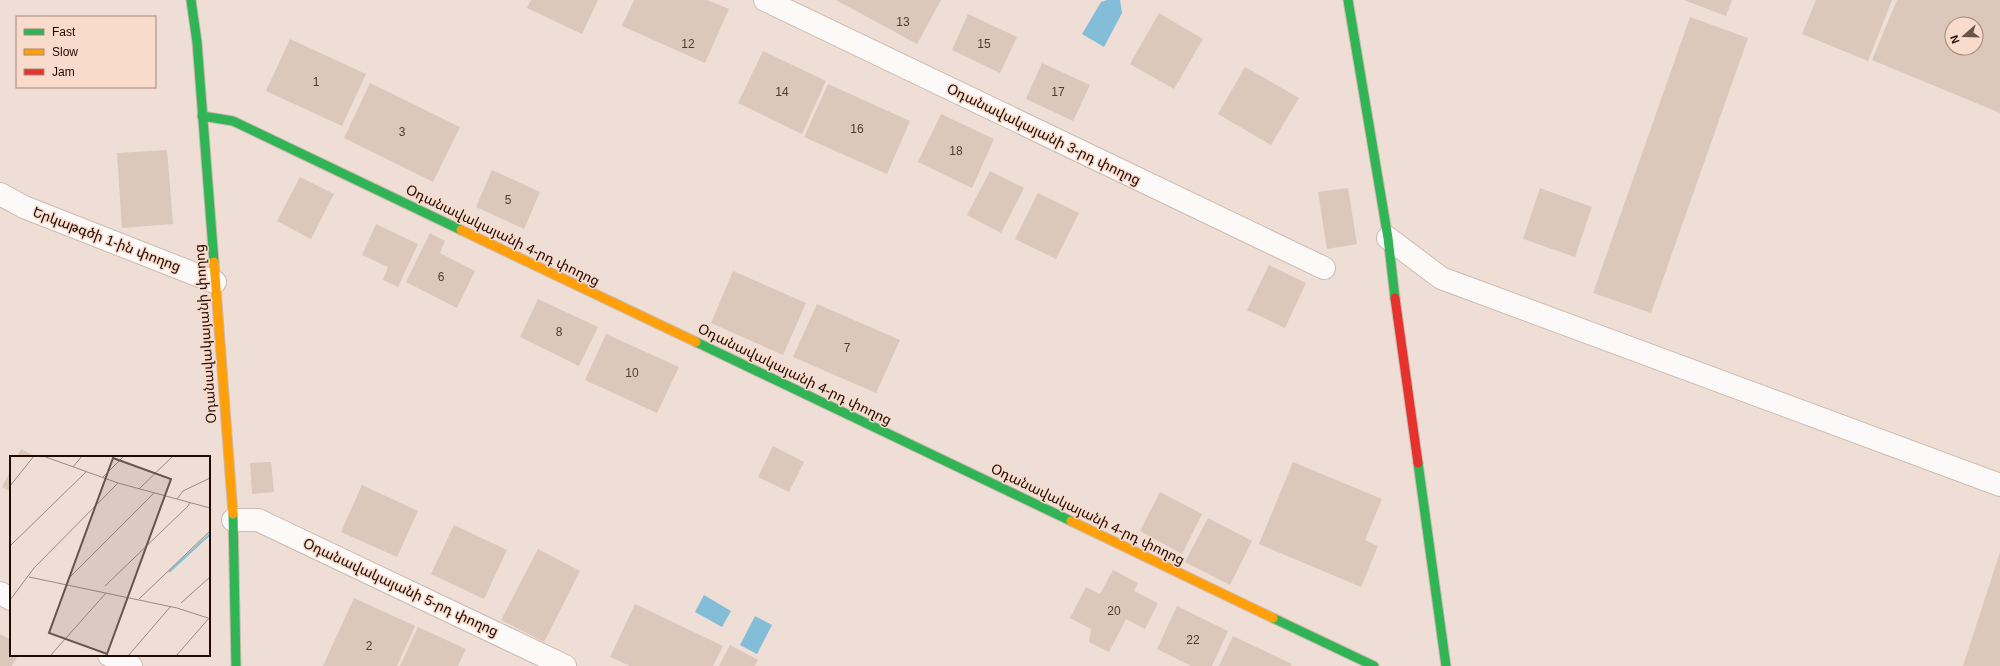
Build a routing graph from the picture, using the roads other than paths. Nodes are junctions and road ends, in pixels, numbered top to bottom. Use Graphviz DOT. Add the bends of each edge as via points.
graph roads {
  1 [pos="191,0"];
  2 [pos="765,0"];
  3 [pos="1348,0"];
  4 [pos="202,116"];
  5 [pos="0,194"];
  6 [pos="1388,238"];
  7 [pos="1324,268"];
  8 [pos="215,282"];
  9 [pos="2000,484"];
  10 [pos="233,520"];
  11 [pos="0,593"];
  12 [pos="10,598"];
  13 [pos="111,656"];
  14 [pos="131,666"];
  15 [pos="236,666"];
  16 [pos="565,666"];
  17 [pos="1374,666"];
  18 [pos="1446,666"];
  1 -- 4 [label="street, Օդանավակայանի փողոց" via="197,42"];
  2 -- 7 [label="street, Օդանավակայանի 3-րդ փողոց"];
  3 -- 6 [label="street"];
  4 -- 8 [label="street, Օդանավակայանի փողոց"];
  4 -- 17 [label="street, Օդանավակայանի 4-րդ փողոց" via="233,121"];
  5 -- 8 [label="street, Երկաթգծի 1-ին փողոց" via="24,206"];
  6 -- 9 [label="street" via="1441,278"];
  6 -- 18 [label="street" via="1392,283"];
  8 -- 10 [label="street, Օդանավակայանի փողոց"];
  10 -- 15 [label="street, Օդանավակայանի փողոց"];
  10 -- 16 [label="street, Օդանավակայանի 5-րդ փողոց" via="258,520"];
  11 -- 12 [label="street"];
  13 -- 14 [label="street"];
}
